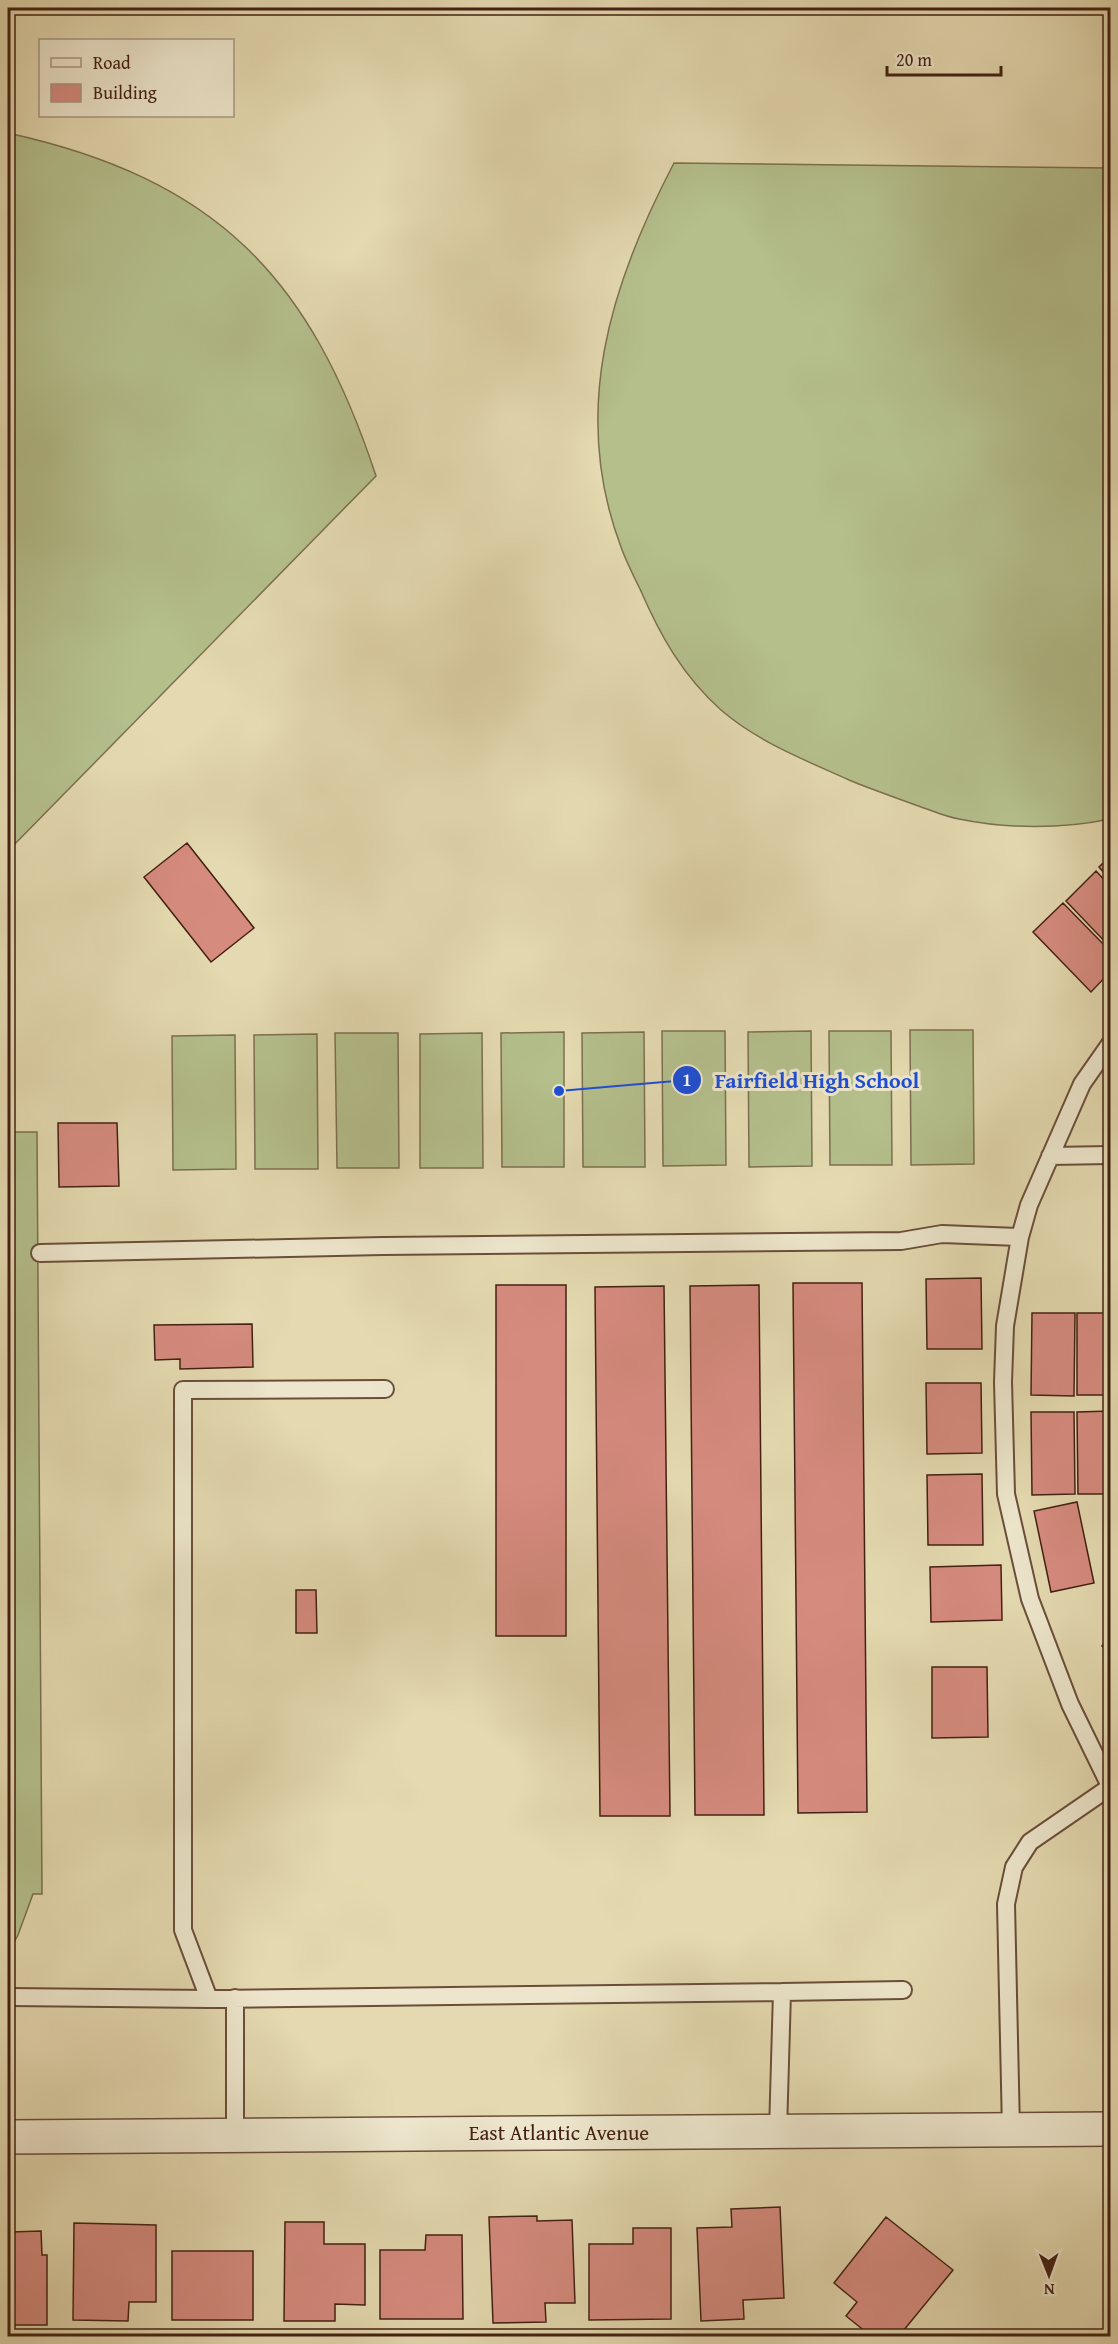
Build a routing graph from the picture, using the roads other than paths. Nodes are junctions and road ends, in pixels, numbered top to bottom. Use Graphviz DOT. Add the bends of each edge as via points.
graph roads {
  1 [pos="1110,1044"];
  2 [pos="1110,1155"];
  3 [pos="1050,1156"];
  4 [pos="1020,1237"];
  5 [pos="40,1253"];
  6 [pos="385,1389"];
  7 [pos="1110,1786"];
  8 [pos="903,1990"];
  9 [pos="782,1992"];
  10 [pos="8,1997"];
  11 [pos="235,1998"];
  12 [pos="209,1999"];
  13 [pos="1110,2129"];
  14 [pos="1011,2130"];
  15 [pos="778,2132"];
  16 [pos="235,2136"];
  17 [pos="8,2137"];
  1 -- 3 [label="lane" via="1082,1084"];
  2 -- 3 [label="lane"];
  3 -- 4 [label="lane"];
  4 -- 5 [label="lane" via="942,1234 901,1241"];
  4 -- 7 [label="lane" via="1005,1326 1006,1494 1030,1599 1070,1704"];
  6 -- 12 [label="lane" via="183,1390 183,1930"];
  7 -- 14 [label="lane" via="1030,1842 1014,1867 1006,1904"];
  8 -- 9 [label="lane"];
  9 -- 11 [label="lane"];
  9 -- 15 [label="lane"];
  10 -- 12 [label="lane"];
  11 -- 12 [label="lane"];
  11 -- 16 [label="lane"];
  13 -- 14 [label="street, East Atlantic Avenue"];
  14 -- 15 [label="street, East Atlantic Avenue"];
  15 -- 16 [label="street, East Atlantic Avenue"];
  16 -- 17 [label="street, East Atlantic Avenue"];
}
